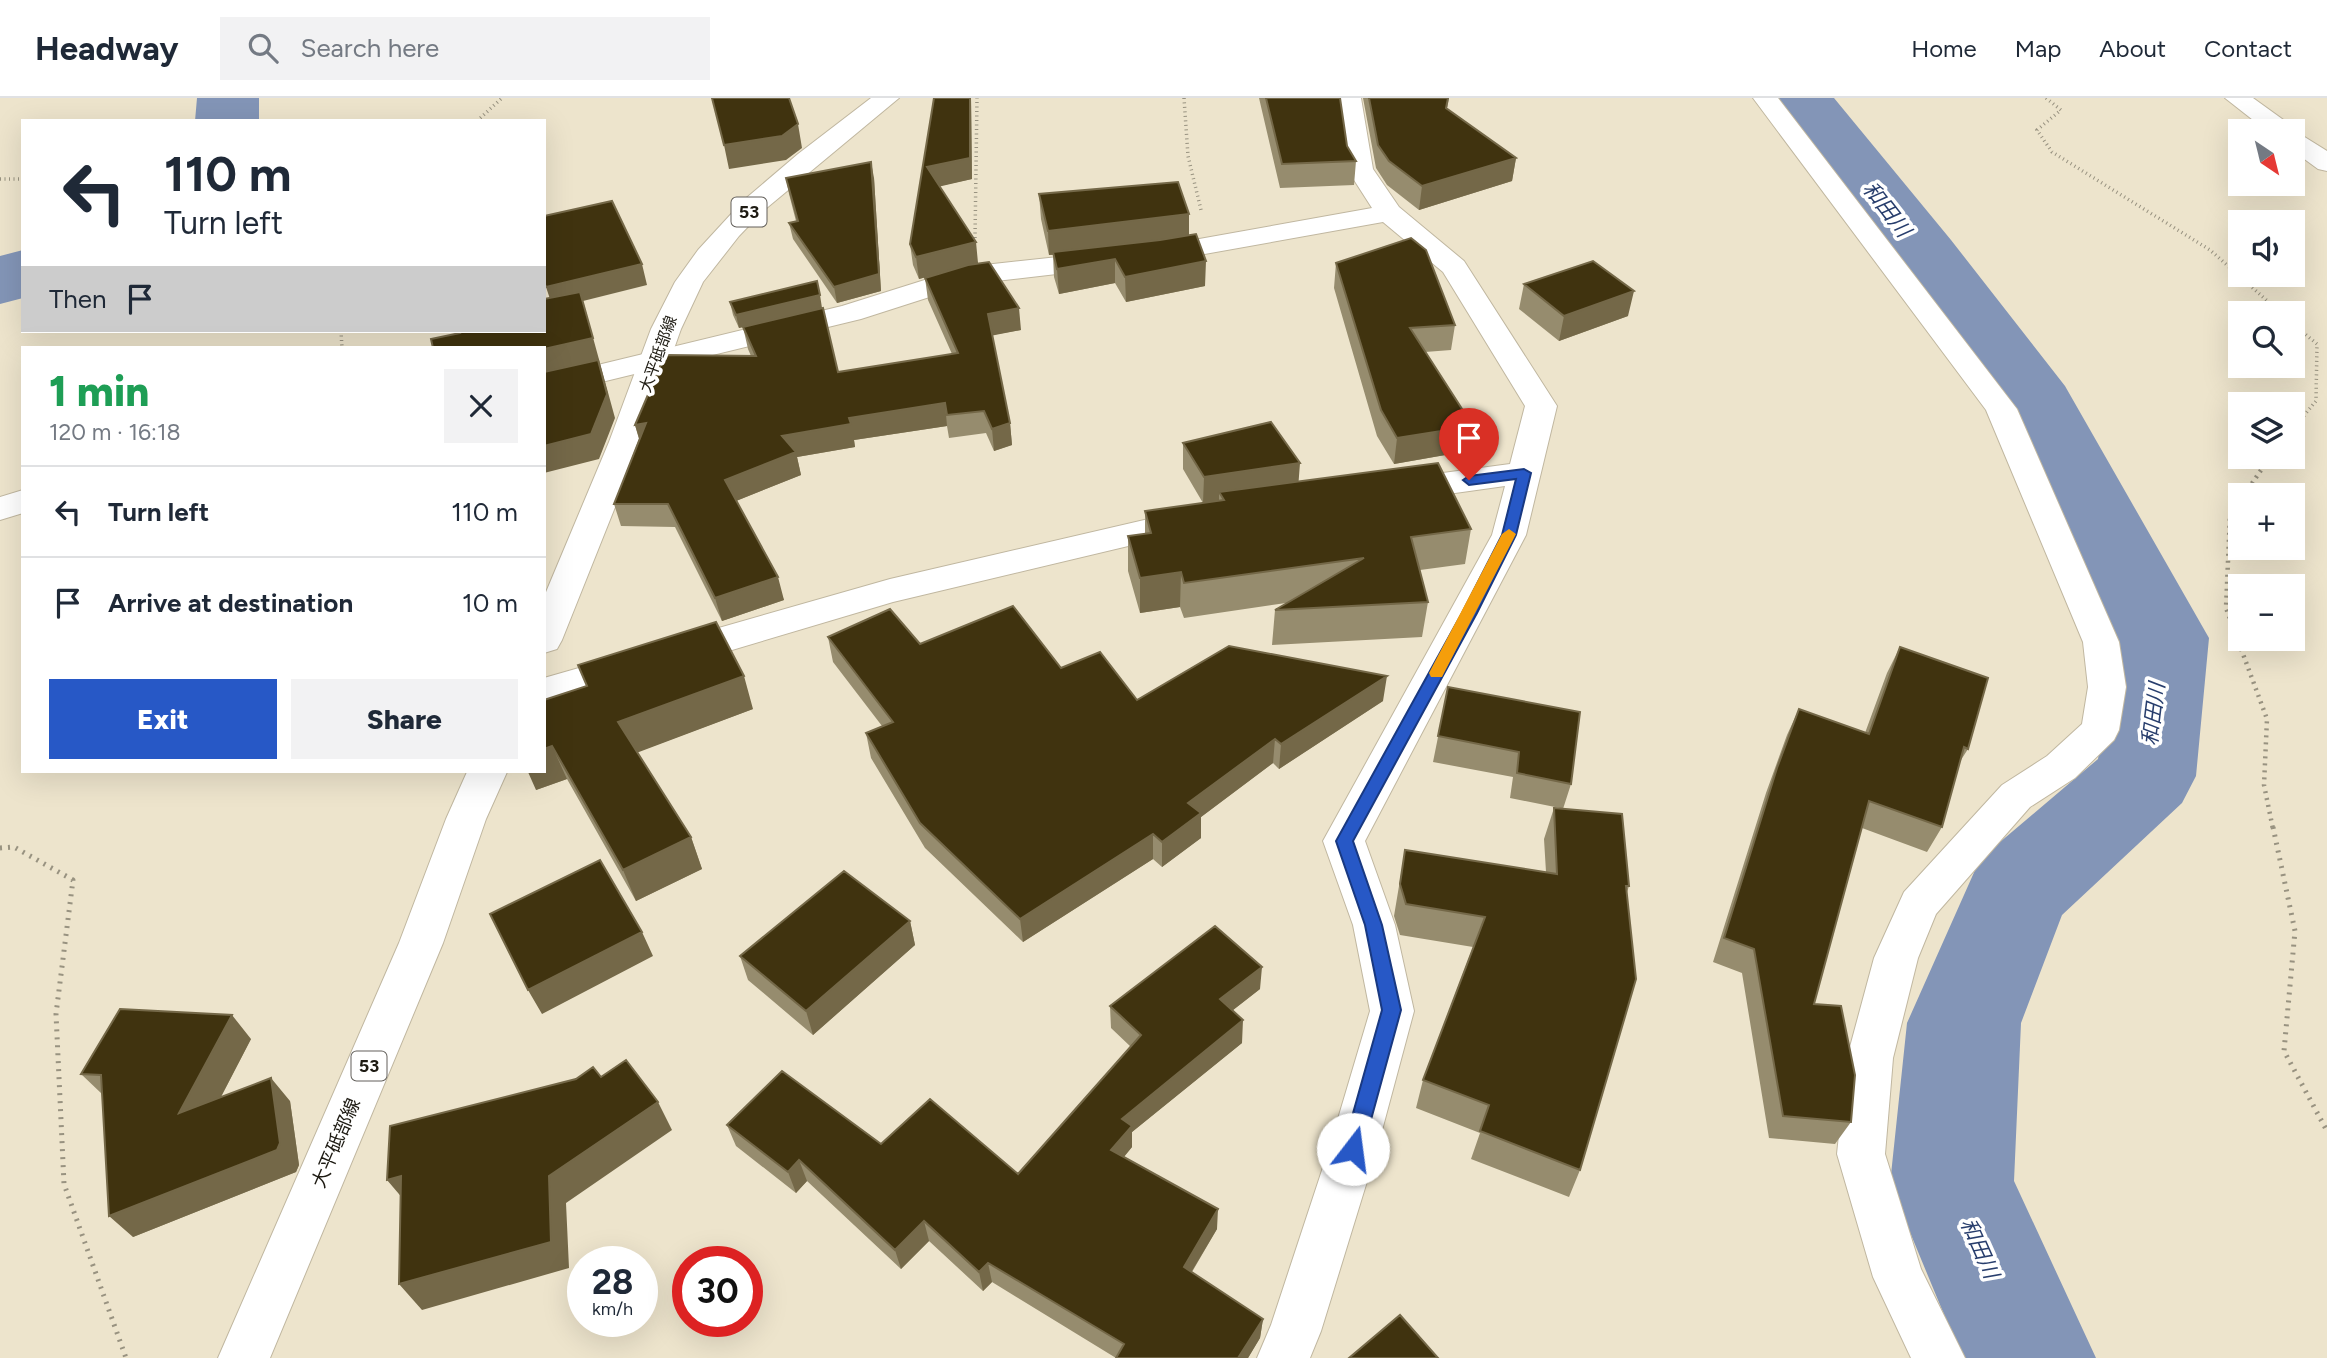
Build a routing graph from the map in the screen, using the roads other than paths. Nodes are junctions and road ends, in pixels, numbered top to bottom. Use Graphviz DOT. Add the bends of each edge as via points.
graph roads {
  1 [pos="887,98"];
  2 [pos="1349,98"];
  3 [pos="1765,98"];
  4 [pos="2237,98"];
  5 [pos="2266,119"];
  6 [pos="2305,147"];
  7 [pos="2327,163"];
  8 [pos="1389,213"];
  9 [pos="655,361"];
  10 [pos="546,387"];
  11 [pos="1524,473"];
  12 [pos="1360,495"];
  13 [pos="21,502"];
  14 [pos="0,509"];
  15 [pos="1224,512"];
  16 [pos="546,635"];
  17 [pos="546,691"];
  18 [pos="488,773"];
  19 [pos="244,1358"];
  20 [pos="1283,1358"];
  21 [pos="1940,1358"];
  1 -- 9 [label="street, 大平砥部線 / 53" via="752,209 718,244 671,315"];
  2 -- 8 [label="street" via="1360,169"];
  3 -- 21 [label="street" via="2001,409 2101,642 2107,687 2099,730 2061,767 2016,796 1919,904 1896,958 1870,1058 1861,1154 1898,1277"];
  4 -- 5 [label="street"];
  6 -- 7 [label="street"];
  8 -- 9 [label="street" via="1160,254 966,276 851,313"];
  8 -- 11 [label="street" via="1454,267 1541,406"];
  9 -- 10 [label="street"];
  9 -- 16 [label="street, 大平砥部線 / 53"];
  11 -- 12 [label="street"];
  11 -- 20 [label="street" via="1509,535 1344,841 1374,925 1392,1010 1353,1149"];
  13 -- 14 [label="street"];
  15 -- 17 [label="street" via="890,591"];
  18 -- 19 [label="street, 大平砥部線 / 53" via="466,818 421,943"];
}
